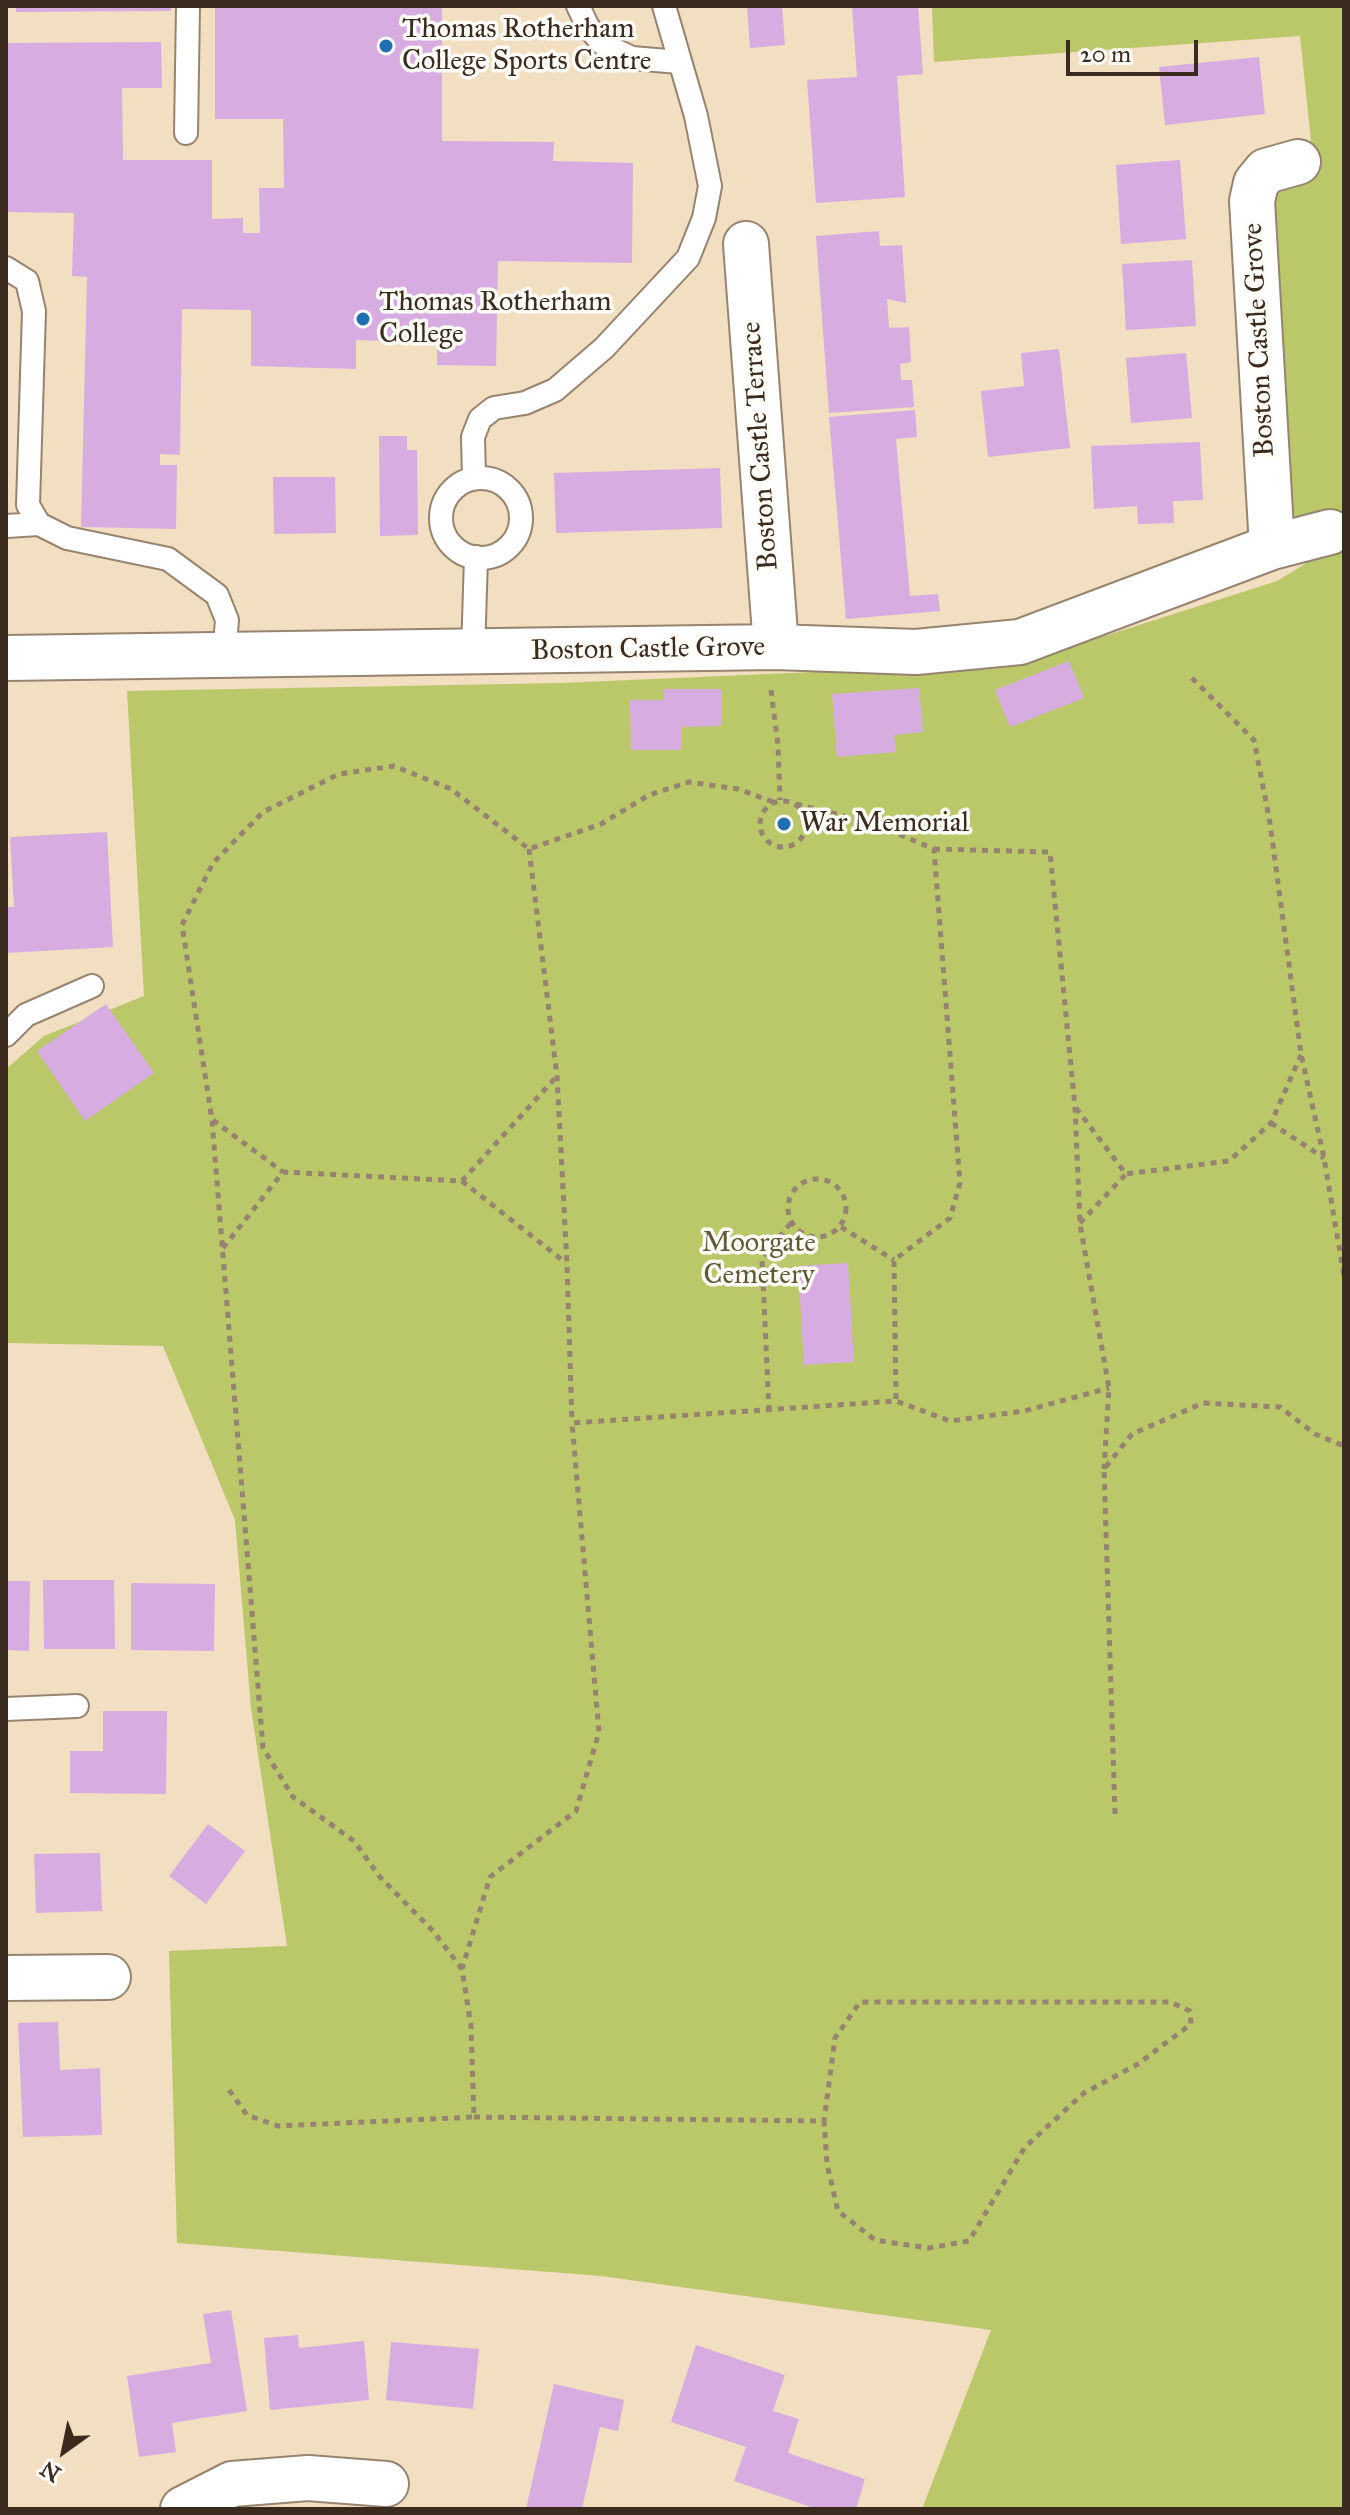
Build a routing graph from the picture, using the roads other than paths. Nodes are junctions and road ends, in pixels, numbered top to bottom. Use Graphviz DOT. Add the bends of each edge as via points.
graph roads {
  1 [pos="188,6"];
  2 [pos="578,6"];
  3 [pos="664,6"];
  4 [pos="679,62"];
  5 [pos="186,133"];
  6 [pos="1298,162"];
  7 [pos="746,244"];
  8 [pos="6,268"];
  9 [pos="474,478"];
  10 [pos="39,524"];
  11 [pos="6,526"];
  12 [pos="1337,531"];
  13 [pos="1272,547"];
  14 [pos="476,557"];
  15 [pos="771,648"];
  16 [pos="473,653"];
  17 [pos="224,655"];
  18 [pos="6,658"];
  19 [pos="92,986"];
  20 [pos="6,1035"];
  21 [pos="77,1706"];
  22 [pos="6,1709"];
  23 [pos="108,1977"];
  24 [pos="6,1978"];
  25 [pos="386,2484"];
  26 [pos="183,2509"];
  1 -- 5 [label="lane"];
  2 -- 4 [label="lane" via="604,45 632,58"];
  3 -- 4 [label="lane"];
  4 -- 9 [label="lane" via="710,186 688,258 604,348 555,390 494,408 480,419 473,437"];
  6 -- 13 [label="street, Boston Castle Grove" via="1266,171 1252,201"];
  7 -- 15 [label="street, Boston Castle Terrace"];
  8 -- 10 [label="lane" via="27,281 34,311 28,505"];
  9 -- 14 [label="lane" via="452,489 441,512 445,537 453,547"];
  9 -- 14 [label="lane" via="500,482 519,503 522,516 513,542 502,552"];
  10 -- 11 [label="lane"];
  10 -- 17 [label="lane" via="67,538 168,559 217,595 227,620"];
  12 -- 13 [label="street, Boston Castle Grove"];
  13 -- 15 [label="street, Boston Castle Grove" via="1020,642 916,652"];
  14 -- 16 [label="lane"];
  15 -- 16 [label="street, Boston Castle Grove"];
  16 -- 17 [label="street, Boston Castle Grove"];
  17 -- 18 [label="street, Boston Castle Grove"];
  19 -- 20 [label="lane" via="26,1015"];
  21 -- 22 [label="lane"];
  23 -- 24 [label="street"];
  25 -- 26 [label="street" via="308,2478 232,2484"];
}
